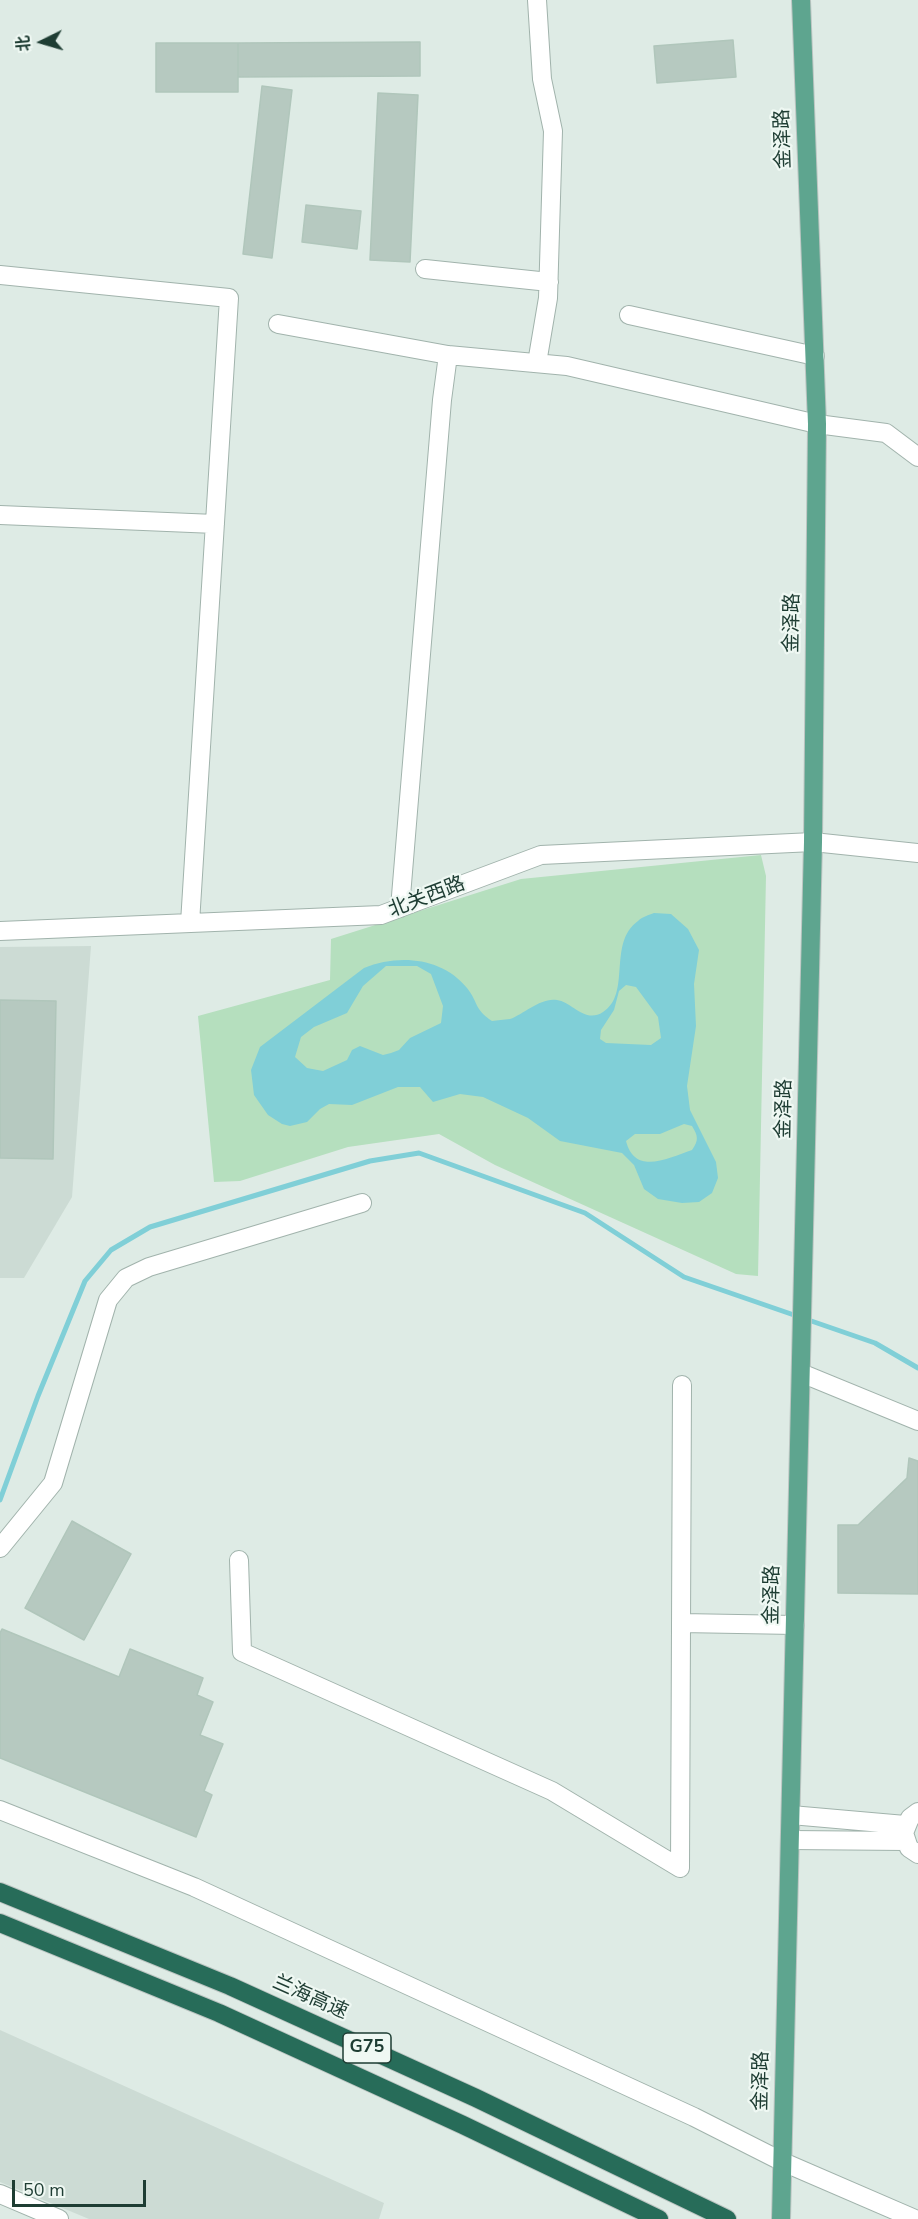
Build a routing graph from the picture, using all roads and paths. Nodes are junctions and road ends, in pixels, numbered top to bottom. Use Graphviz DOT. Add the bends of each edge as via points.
graph roads {
  1 [pos="537,0"];
  2 [pos="801,0"];
  3 [pos="424,269"];
  4 [pos="0,275"];
  5 [pos="549,282"];
  6 [pos="629,315"];
  7 [pos="278,324"];
  8 [pos="448,355"];
  9 [pos="815,356"];
  10 [pos="537,363"];
  11 [pos="817,424"];
  12 [pos="918,457"];
  13 [pos="0,515"];
  14 [pos="215,524"];
  15 [pos="813,843"];
  16 [pos="918,853"];
  17 [pos="400,908"];
  18 [pos="190,923"];
  19 [pos="0,931"];
  20 [pos="362,1203"];
  21 [pos="801,1373"];
  22 [pos="682,1385"];
  23 [pos="918,1421"];
  24 [pos="0,1548"];
  25 [pos="239,1560"];
  26 [pos="681,1623"];
  27 [pos="795,1625"];
  28 [pos="0,1810"];
  29 [pos="791,1815"];
  30 [pos="912,1833"];
  31 [pos="790,1840"];
  32 [pos="0,1892"];
  33 [pos="0,1923"];
  34 [pos="783,2162"];
  35 [pos="0,2194"];
  36 [pos="59,2219"];
  37 [pos="659,2219"];
  38 [pos="727,2219"];
  39 [pos="781,2219"];
  40 [pos="915,2219"];
  1 -- 5 [label="street" via="542,79 553,131"];
  2 -- 9 [label="main road, 金泽路"];
  3 -- 5 [label="street"];
  4 -- 14 [label="street" via="229,298"];
  5 -- 10 [label="street"];
  6 -- 9 [label="street"];
  7 -- 8 [label="street"];
  8 -- 10 [label="street"];
  8 -- 17 [label="street"];
  9 -- 11 [label="main road, 金泽路"];
  10 -- 11 [label="street" via="567,366"];
  11 -- 12 [label="street" via="886,433"];
  11 -- 15 [label="main road, 金泽路"];
  13 -- 14 [label="street"];
  14 -- 18 [label="street"];
  15 -- 16 [label="street, 北关西路"];
  15 -- 17 [label="street, 北关西路" via="542,855"];
  15 -- 21 [label="main road, 金泽路"];
  17 -- 18 [label="street, 北关西路" via="381,915"];
  18 -- 19 [label="street, 北关西路"];
  20 -- 24 [label="street" via="149,1267 126,1278 108,1300 53,1483"];
  21 -- 23 [label="street"];
  21 -- 27 [label="main road, 金泽路"];
  22 -- 26 [label="street"];
  25 -- 26 [label="street" via="242,1652 552,1791 680,1868"];
  26 -- 27 [label="street"];
  27 -- 29 [label="main road, 金泽路"];
  28 -- 34 [label="street" via="194,1887 694,2117"];
  29 -- 30 [label="street"];
  29 -- 31 [label="main road, 金泽路"];
  30 -- 31 [label="street"];
  31 -- 34 [label="main road, 金泽路"];
  32 -- 38 [label="highway, 兰海高速 / G75" via="241,1991"];
  33 -- 37 [label="highway, G75" via="219,2013"];
  34 -- 39 [label="main road, 金泽路"];
  34 -- 40 [label="street"];
  35 -- 36 [label="street"];
}
